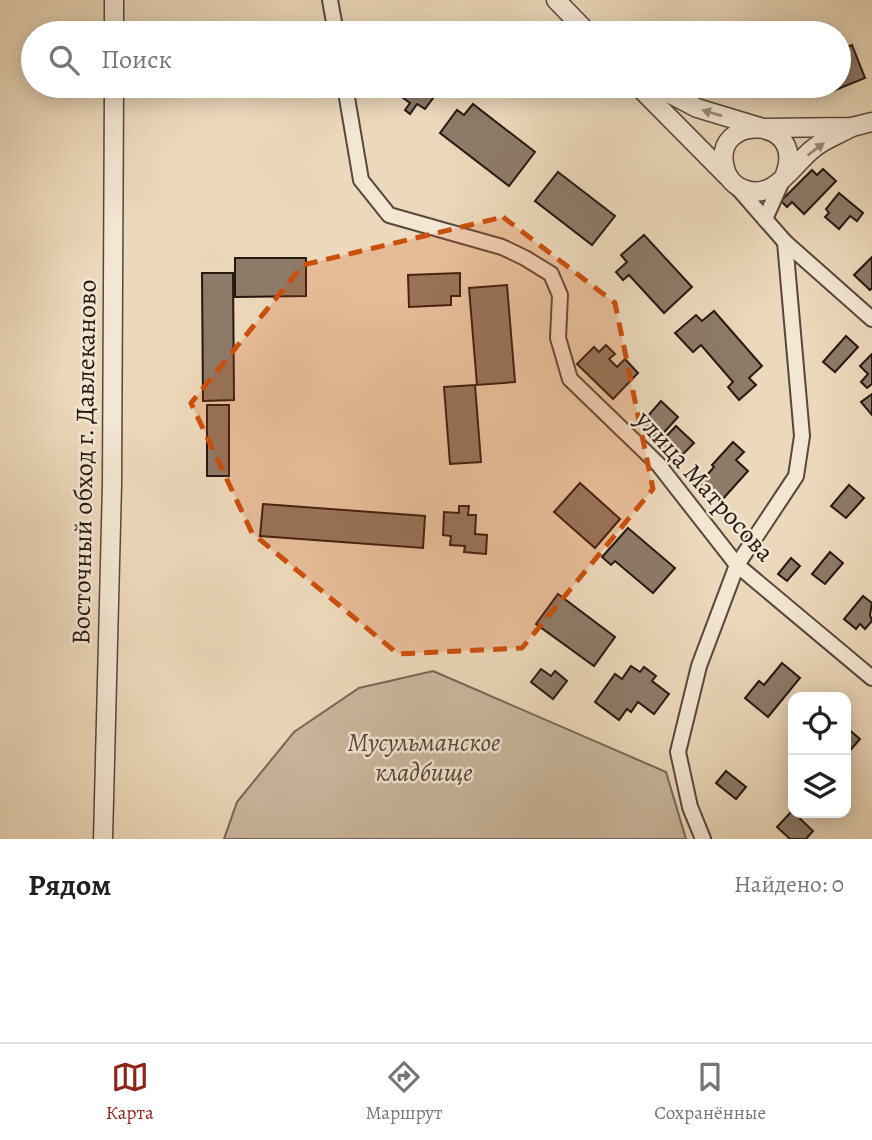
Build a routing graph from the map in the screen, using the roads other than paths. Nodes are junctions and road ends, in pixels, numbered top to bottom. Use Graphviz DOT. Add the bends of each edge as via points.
graph roads {
  1 [pos="114,0"];
  2 [pos="330,0"];
  3 [pos="556,0"];
  4 [pos="114,21"];
  5 [pos="333,21"];
  6 [pos="576,21"];
  7 [pos="114,98"];
  8 [pos="347,98"];
  9 [pos="650,98"];
  10 [pos="678,98"];
  11 [pos="872,122"];
  12 [pos="852,127"];
  13 [pos="764,128"];
  14 [pos="784,177"];
  15 [pos="735,184"];
  16 [pos="765,219"];
  17 [pos="785,242"];
  18 [pos="872,319"];
  19 [pos="737,565"];
  20 [pos="872,678"];
  21 [pos="103,839"];
  22 [pos="704,839"];
  1 -- 4 [label="street"];
  2 -- 5 [label="street"];
  3 -- 6 [label="street"];
  7 -- 21 [label="street, Восточный обход г. Давлеканово" via="112,484"];
  8 -- 19 [label="street, улица Матросова" via="361,180 389,215 502,247 551,275 560,295 558,338 570,379 658,464"];
  9 -- 15 [label="street"];
  13 -- 10 [label="street, one-way"];
  11 -- 12 [label="street"];
  12 -- 13 [label="street"];
  14 -- 12 [label="street, one-way" via="815,147"];
  13 -- 14 [label="street" via="773,131 786,147"];
  13 -- 15 [label="street" via="742,130 727,145 724,166"];
  14 -- 15 [label="street" via="766,191 745,190"];
  14 -- 16 [label="street"];
  15 -- 16 [label="street"];
  16 -- 17 [label="street"];
  17 -- 18 [label="street"];
  17 -- 19 [label="street" via="802,436 796,476"];
  19 -- 20 [label="street, улица Матросова"];
  19 -- 22 [label="street" via="699,666 678,752 690,807"];
}
